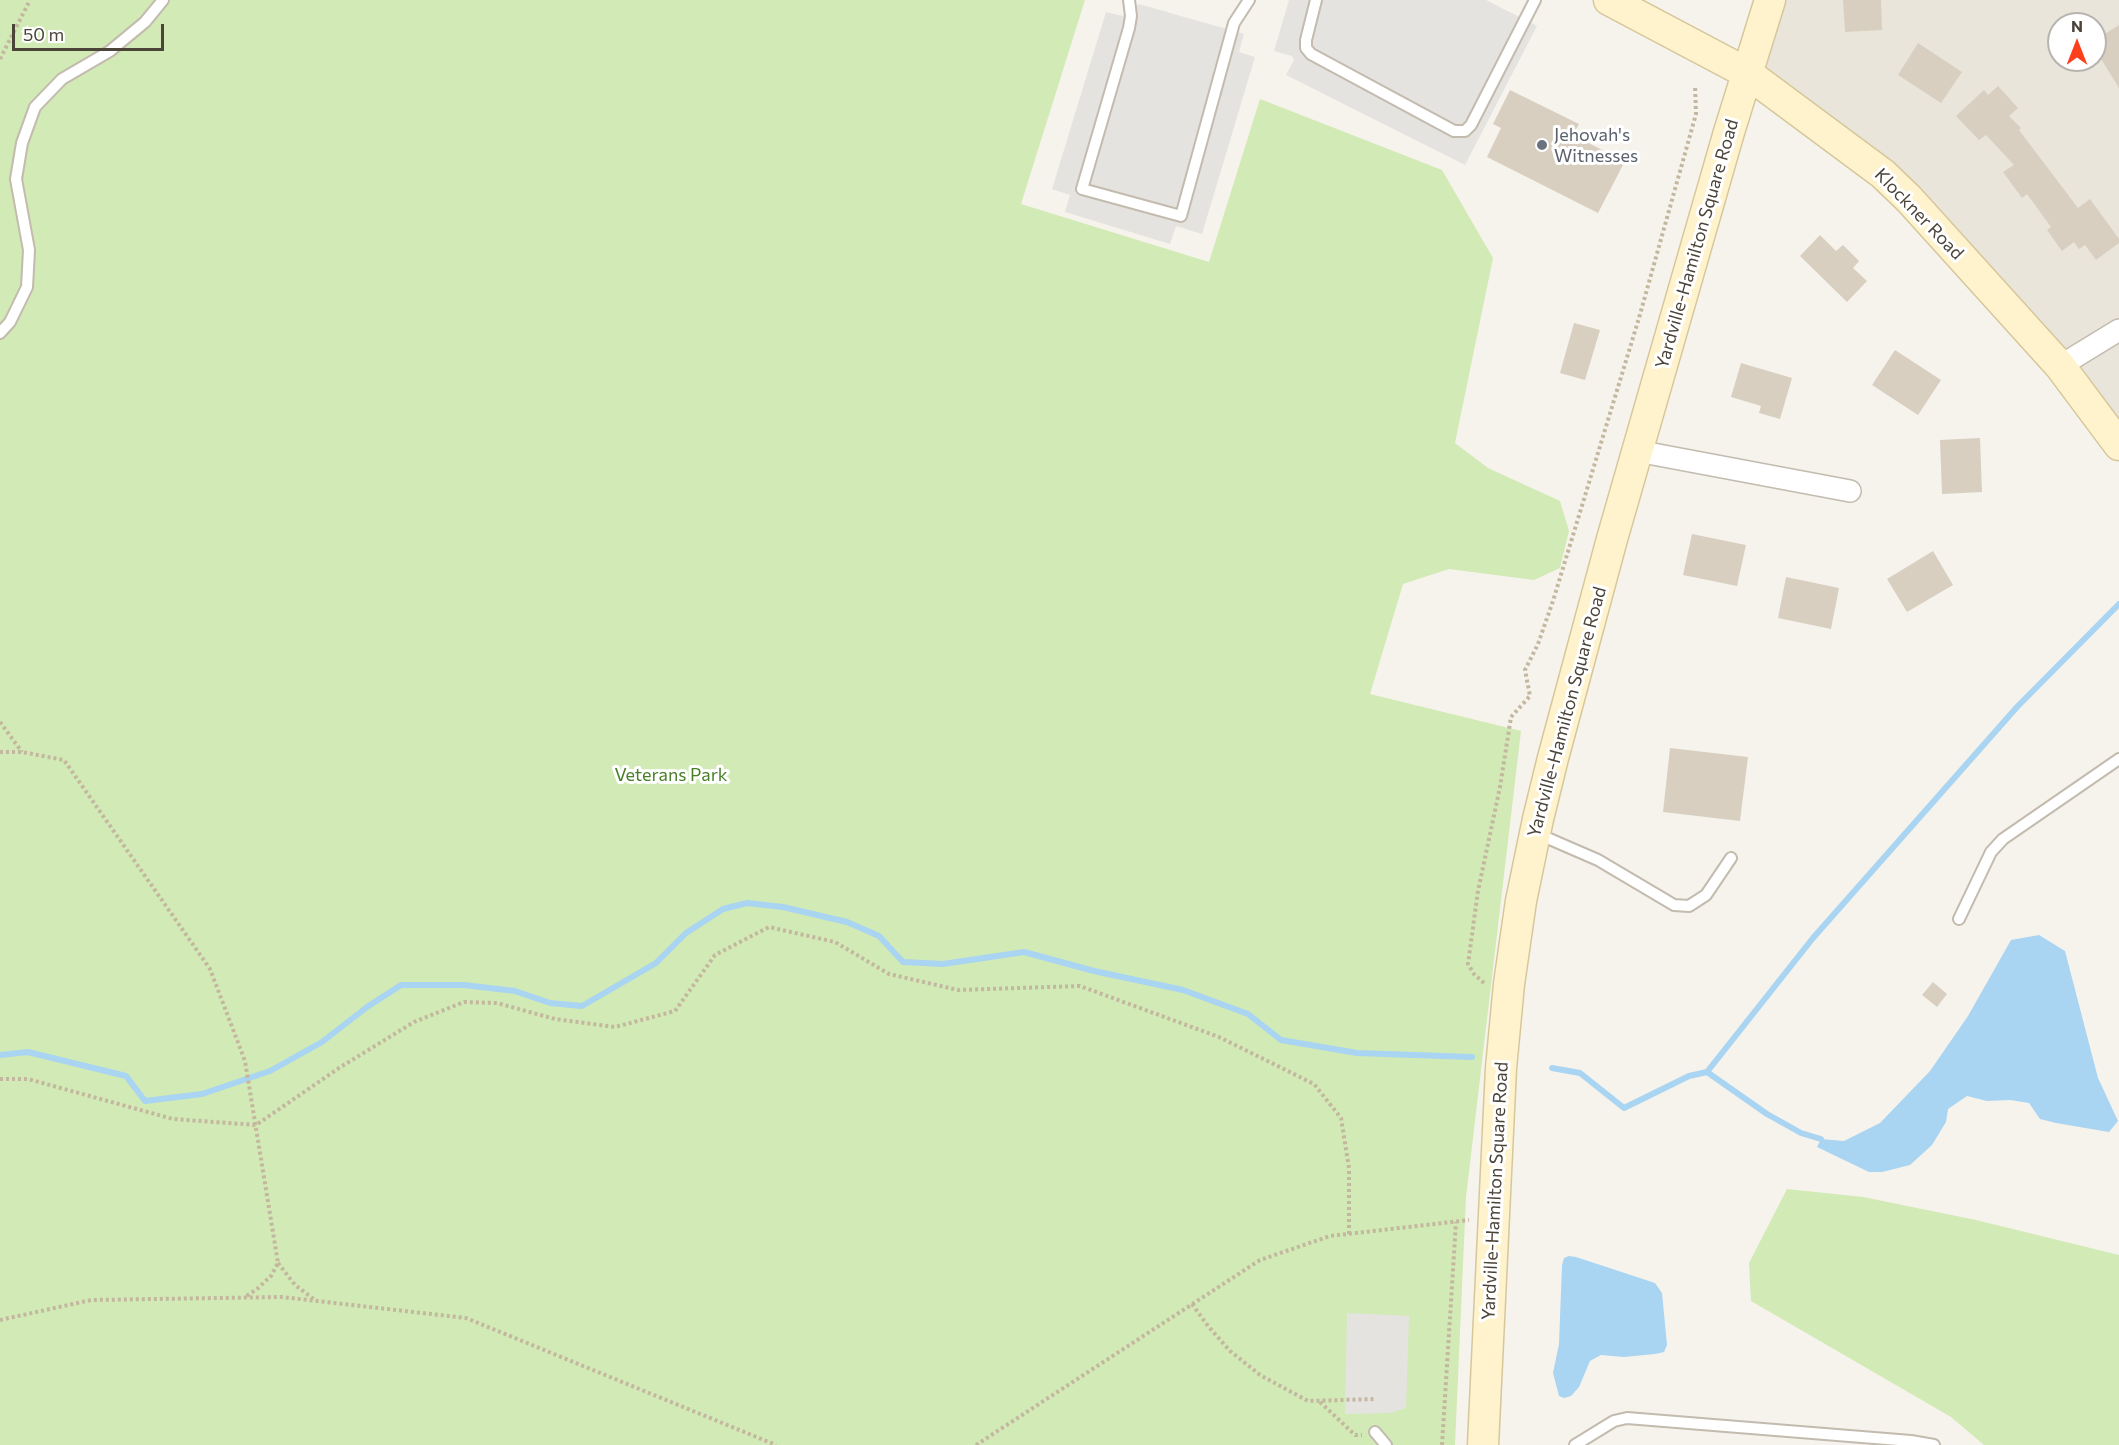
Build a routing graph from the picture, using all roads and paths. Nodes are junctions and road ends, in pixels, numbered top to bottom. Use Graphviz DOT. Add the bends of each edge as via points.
graph roads {
  1 [pos="30,0"];
  2 [pos="163,0"];
  3 [pos="1129,0"];
  4 [pos="1250,0"];
  5 [pos="1316,0"];
  6 [pos="1535,0"];
  7 [pos="1610,0"];
  8 [pos="1770,0"];
  9 [pos="0,59"];
  10 [pos="1747,73"];
  11 [pos="1695,85"];
  12 [pos="2119,330"];
  13 [pos="0,333"];
  14 [pos="2060,366"];
  15 [pos="2119,446"];
  16 [pos="1637,451"];
  17 [pos="1850,491"];
  18 [pos="0,722"];
  19 [pos="0,752"];
  20 [pos="22,752"];
  21 [pos="2119,759"];
  22 [pos="1535,833"];
  23 [pos="1731,858"];
  24 [pos="1959,919"];
  25 [pos="1508,987"];
  26 [pos="0,1078"];
  27 [pos="256,1125"];
  28 [pos="1493,1218"];
  29 [pos="1456,1222"];
  30 [pos="1349,1234"];
  31 [pos="278,1263"];
  32 [pos="243,1298"];
  33 [pos="318,1301"];
  34 [pos="1192,1304"];
  35 [pos="0,1320"];
  36 [pos="1376,1399"];
  37 [pos="1319,1401"];
  38 [pos="1380,1438"];
  39 [pos="776,1445"];
  40 [pos="976,1445"];
  41 [pos="1442,1445"];
  42 [pos="1483,1445"];
  43 [pos="1575,1445"];
  44 [pos="1934,1445"];
  1 -- 9 [label="path"];
  2 -- 13 [label="lane" via="146,22 110,51 62,79 35,107 22,143 16,179 29,250 27,287 10,322"];
  3 -- 4 [label="lane" via="1129,28 1082,189 1181,216 1234,23"];
  5 -- 6 [label="lane" via="1306,40 1311,54 1455,131 1465,131"];
  7 -- 10 [label="street, Klockner Road"];
  8 -- 10 [label="street, Yardville-Hamilton Square Road"];
  10 -- 14 [label="street, Klockner Road" via="1883,174"];
  10 -- 16 [label="street, Yardville-Hamilton Square Road"];
  11 -- 25 [label="path" via="1695,114 1639,318 1553,600 1525,669 1530,696 1511,717 1468,964 1481,981"];
  12 -- 14 [label="street"];
  14 -- 15 [label="street, Klockner Road"];
  16 -- 17 [label="street"];
  16 -- 22 [label="street, Yardville-Hamilton Square Road"];
  18 -- 20 [label="path"];
  19 -- 20 [label="path"];
  20 -- 27 [label="path" via="64,760 210,969 245,1061"];
  21 -- 24 [label="lane" via="2003,839 1991,852"];
  22 -- 23 [label="lane" via="1598,860 1674,905 1689,906 1706,895"];
  22 -- 25 [label="street, Yardville-Hamilton Square Road"];
  25 -- 28 [label="street, Yardville-Hamilton Square Road"];
  26 -- 27 [label="path" via="27,1079 172,1119"];
  27 -- 30 [label="path" via="414,1022 464,1002 497,1003 555,1019 615,1027 675,1011 715,955 769,927 835,942 889,974 958,990 1080,986 1219,1037 1314,1084 1341,1118 1349,1168"];
  27 -- 31 [label="path"];
  28 -- 29 [label="path"];
  28 -- 42 [label="street, Yardville-Hamilton Square Road"];
  29 -- 30 [label="path"];
  29 -- 41 [label="path"];
  30 -- 34 [label="path" via="1330,1236 1260,1260"];
  31 -- 32 [label="path" via="271,1276"];
  31 -- 33 [label="path" via="295,1285"];
  32 -- 33 [label="path"];
  32 -- 35 [label="path" via="91,1300"];
  33 -- 39 [label="path" via="466,1318"];
  34 -- 37 [label="path" via="1230,1351 1252,1369 1308,1401"];
  34 -- 40 [label="path"];
  36 -- 37 [label="path"];
  37 -- 38 [label="path" via="1355,1435"];
  43 -- 44 [label="lane" via="1614,1421 1627,1418"];
}
